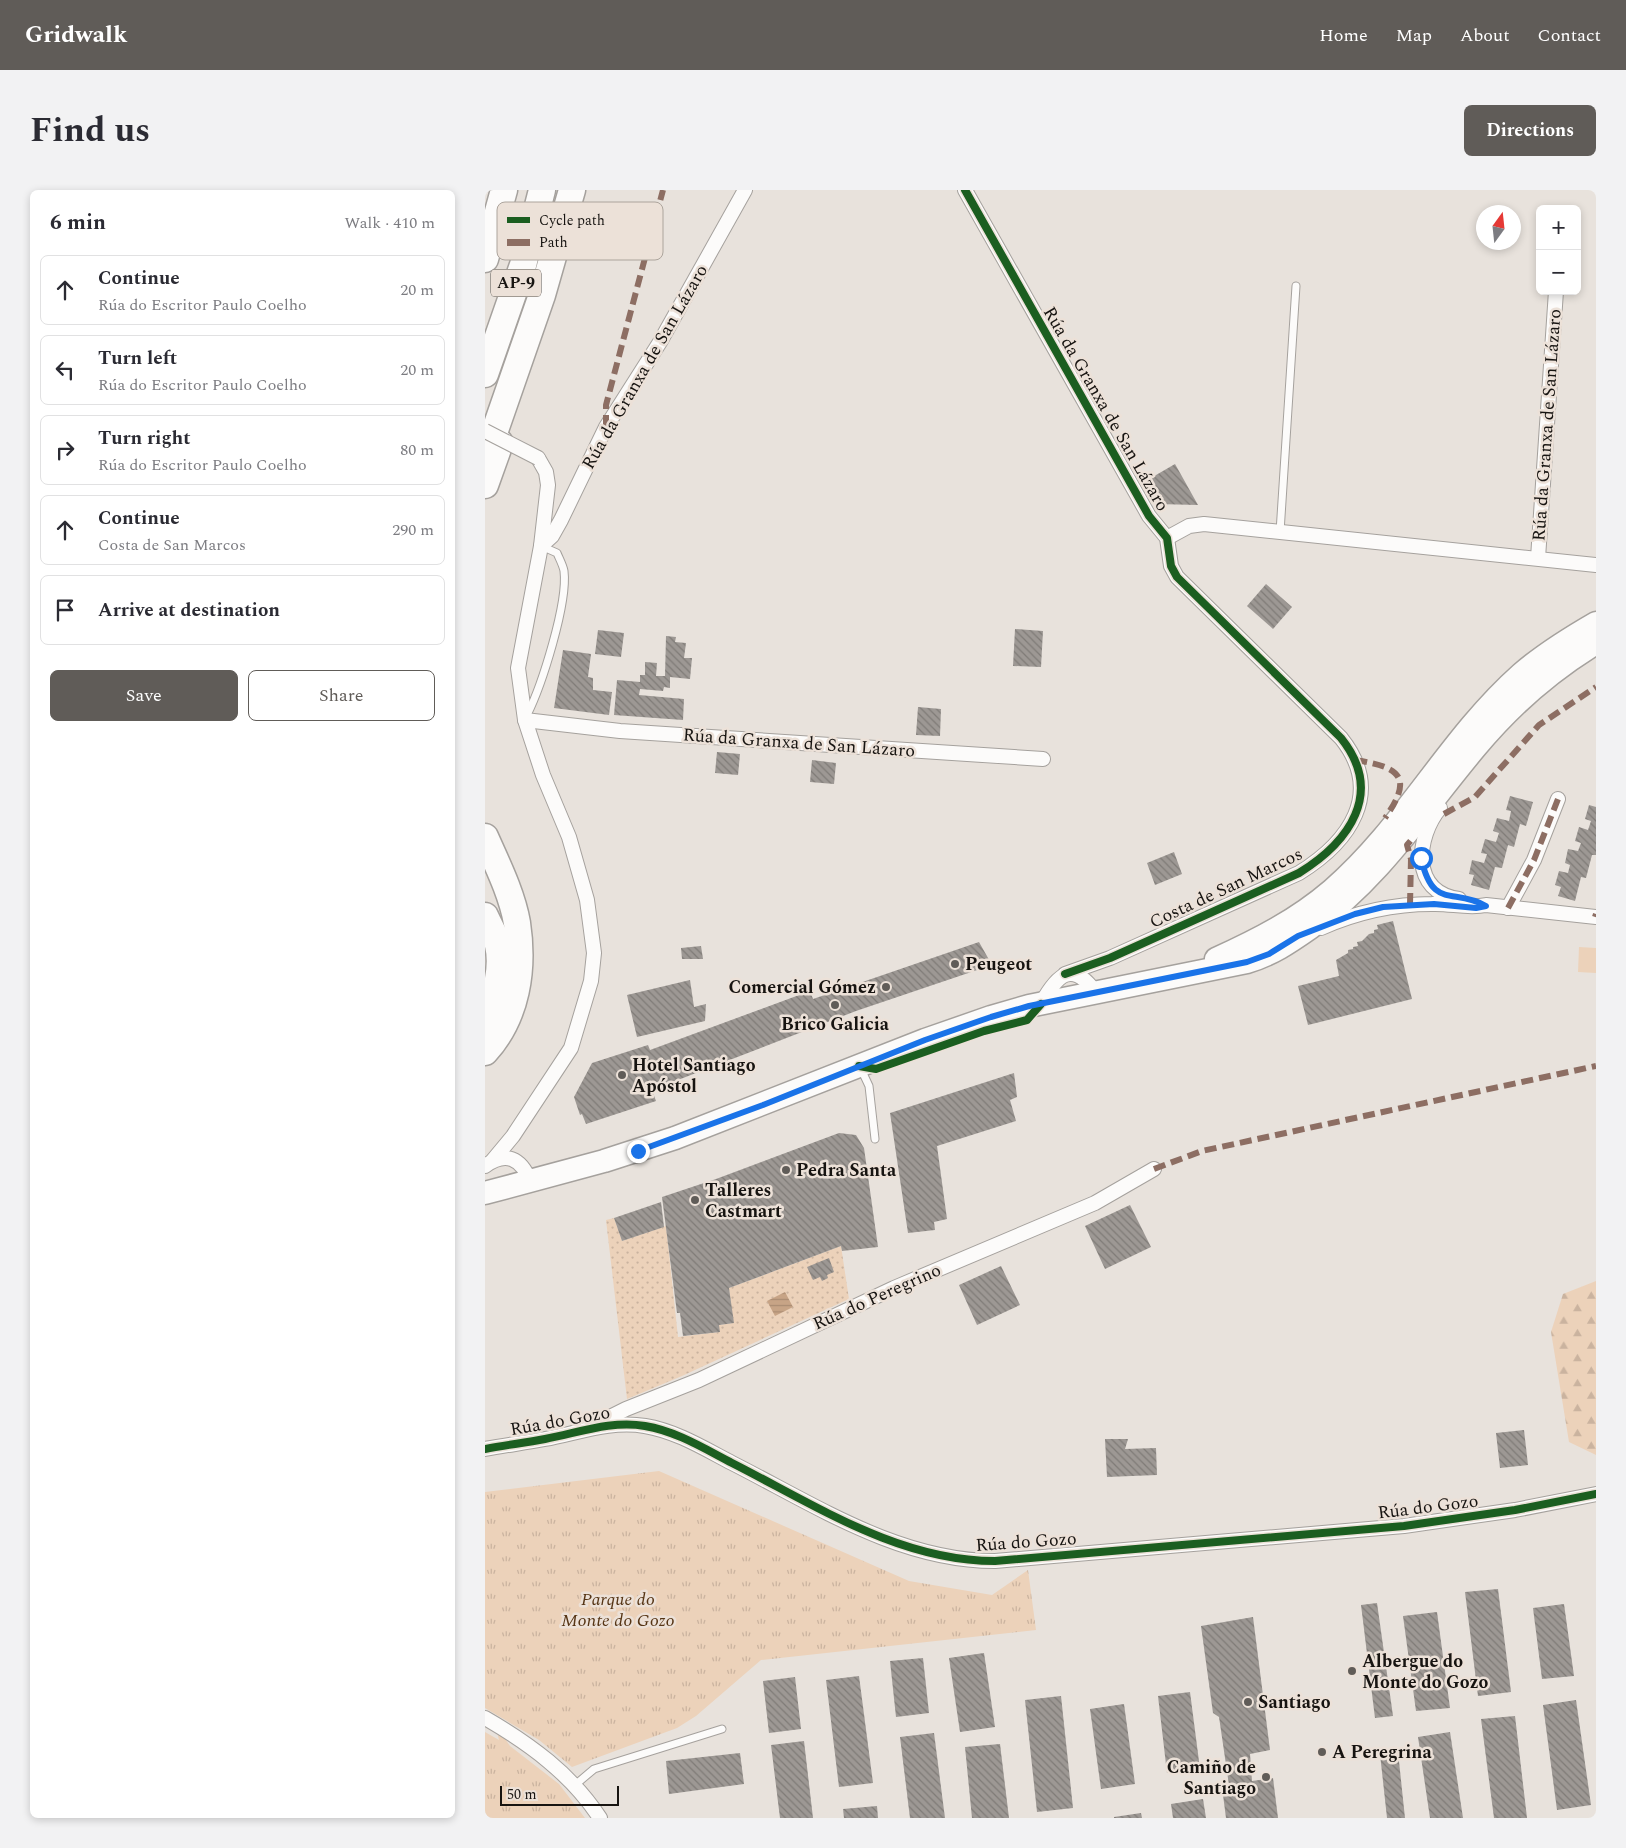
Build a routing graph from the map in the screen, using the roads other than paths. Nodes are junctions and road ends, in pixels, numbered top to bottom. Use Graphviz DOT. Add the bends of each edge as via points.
graph roads {
  1 [pos="487,190"];
  2 [pos="745,190"];
  3 [pos="965,190"];
  4 [pos="485,197"];
  5 [pos="497,215"];
  6 [pos="485,258"];
  7 [pos="524,260"];
  8 [pos="552,260"];
  9 [pos="1296,286"];
  10 [pos="1556,295"];
  11 [pos="485,374"];
  12 [pos="505,406"];
  13 [pos="485,431"];
  14 [pos="485,459"];
  15 [pos="485,485"];
  16 [pos="1280,532"];
  17 [pos="1167,538"];
  18 [pos="541,546"];
  19 [pos="1538,558"];
  20 [pos="1596,565"];
  21 [pos="1596,623"];
  22 [pos="1596,643"];
  23 [pos="525,720"];
  24 [pos="1477,746"];
  25 [pos="1043,759"];
  26 [pos="1355,760"];
  27 [pos="1558,799"];
  28 [pos="485,837"];
  29 [pos="1486,906"];
  30 [pos="1509,908"];
  31 [pos="485,916"];
  32 [pos="1596,916"];
  33 [pos="1298,936"];
  34 [pos="1110,958"];
  35 [pos="1186,973"];
  36 [pos="1065,974"];
  37 [pos="1092,986"];
  38 [pos="1041,1004"];
  39 [pos="485,1021"];
  40 [pos="485,1052"];
  41 [pos="859,1066"];
  42 [pos="513,1136"];
  43 [pos="875,1139"];
  44 [pos="516,1160"];
  45 [pos="489,1163"];
  46 [pos="1155,1170"];
  47 [pos="530,1181"];
  48 [pos="485,1193"];
  49 [pos="601,1426"];
  50 [pos="485,1448"];
  51 [pos="1596,1494"];
  52 [pos="485,1718"];
  53 [pos="723,1729"];
  54 [pos="575,1785"];
  55 [pos="600,1818"];
  1 -- 4 [label="highway"];
  2 -- 18 [label="street, Rúa da Granxa de San Lázaro" via="660,342 606,427 556,528"];
  3 -- 17 [label="street, Rúa da Granxa de San Lázaro" via="1149,516"];
  5 -- 6 [label="highway, AP-9"];
  7 -- 11 [label="highway, AP-9"];
  8 -- 12 [label="highway"];
  9 -- 16 [label="lane"];
  10 -- 19 [label="street, Rúa da Granxa de San Lázaro"];
  12 -- 14 [label="highway"];
  12 -- 15 [label="highway" via="508,421"];
  13 -- 18 [label="street, bridge" via="538,458 547,472"];
  16 -- 17 [label="street, Rúa da Granxa de San Lázaro" via="1204,524 1189,526"];
  16 -- 19 [label="street, Rúa da Granxa de San Lázaro"];
  17 -- 26 [label="street, Rúa da Granxa de San Lázaro" via="1171,566 1177,577 1341,738"];
  18 -- 23 [label="street, Rúa da Granxa de San Lázaro" via="519,668"];
  18 -- 23 [label="lane" via="557,553 564,570 563,594 539,690"];
  19 -- 20 [label="street, Rúa da Granxa de San Lázaro"];
  21 -- 35 [label="main road" via="1539,660 1506,690 1456,745 1381,840 1333,889 1267,936"];
  22 -- 24 [label="main road" via="1537,684"];
  23 -- 25 [label="street, Rúa da Granxa de San Lázaro" via="630,731"];
  23 -- 42 [label="street, Rúa da Granxa de San Lázaro" via="543,775 569,837 587,900 594,953 591,981 571,1048"];
  24 -- 29 [label="street" via="1456,788 1432,817 1423,840 1421,858 1425,873 1444,896"];
  24 -- 33 [label="main road" via="1375,872 1345,902"];
  26 -- 34 [label="street, Costa de San Marcos" via="1361,783 1359,804 1345,834 1322,859 1299,873"];
  27 -- 30 [label="street" via="1534,860"];
  28 -- 40 [label="highway" via="501,872 517,922 519,972 513,1007 495,1042"];
  29 -- 30 [label="street"];
  29 -- 33 [label="street" via="1434,904 1383,907"];
  30 -- 32 [label="street"];
  31 -- 39 [label="highway" via="498,944 500,966 495,996"];
  33 -- 35 [label="main road" via="1259,958"];
  34 -- 36 [label="street, Costa de San Marcos"];
  34 -- 37 [label="street, Costa de San Marcos" via="1090,975"];
  35 -- 37 [label="main road"];
  36 -- 37 [label="street" via="1076,974"];
  36 -- 38 [label="street, Costa de San Marcos" via="1052,984"];
  37 -- 38 [label="main road"];
  38 -- 41 [label="main road" via="991,1017"];
  41 -- 43 [label="lane" via="869,1086"];
  41 -- 47 [label="main road" via="675,1138"];
  42 -- 44 [label="street"];
  42 -- 45 [label="street, Rúa da Granxa de San Lázaro"];
  44 -- 45 [label="street, Rúa da Granxa de San Lázaro" via="506,1158"];
  44 -- 47 [label="street"];
  46 -- 49 [label="street, Rúa do Peregrino" via="1095,1203 894,1288 699,1380 626,1409"];
  47 -- 48 [label="main road"];
  49 -- 50 [label="street, Rúa do Gozo"];
  49 -- 51 [label="street, Rúa do Gozo" via="631,1424 667,1432 895,1543 936,1556 974,1561 995,1562 1405,1526"];
  52 -- 54 [label="street" via="519,1738"];
  53 -- 54 [label="lane" via="594,1769"];
  54 -- 55 [label="street"];
}
